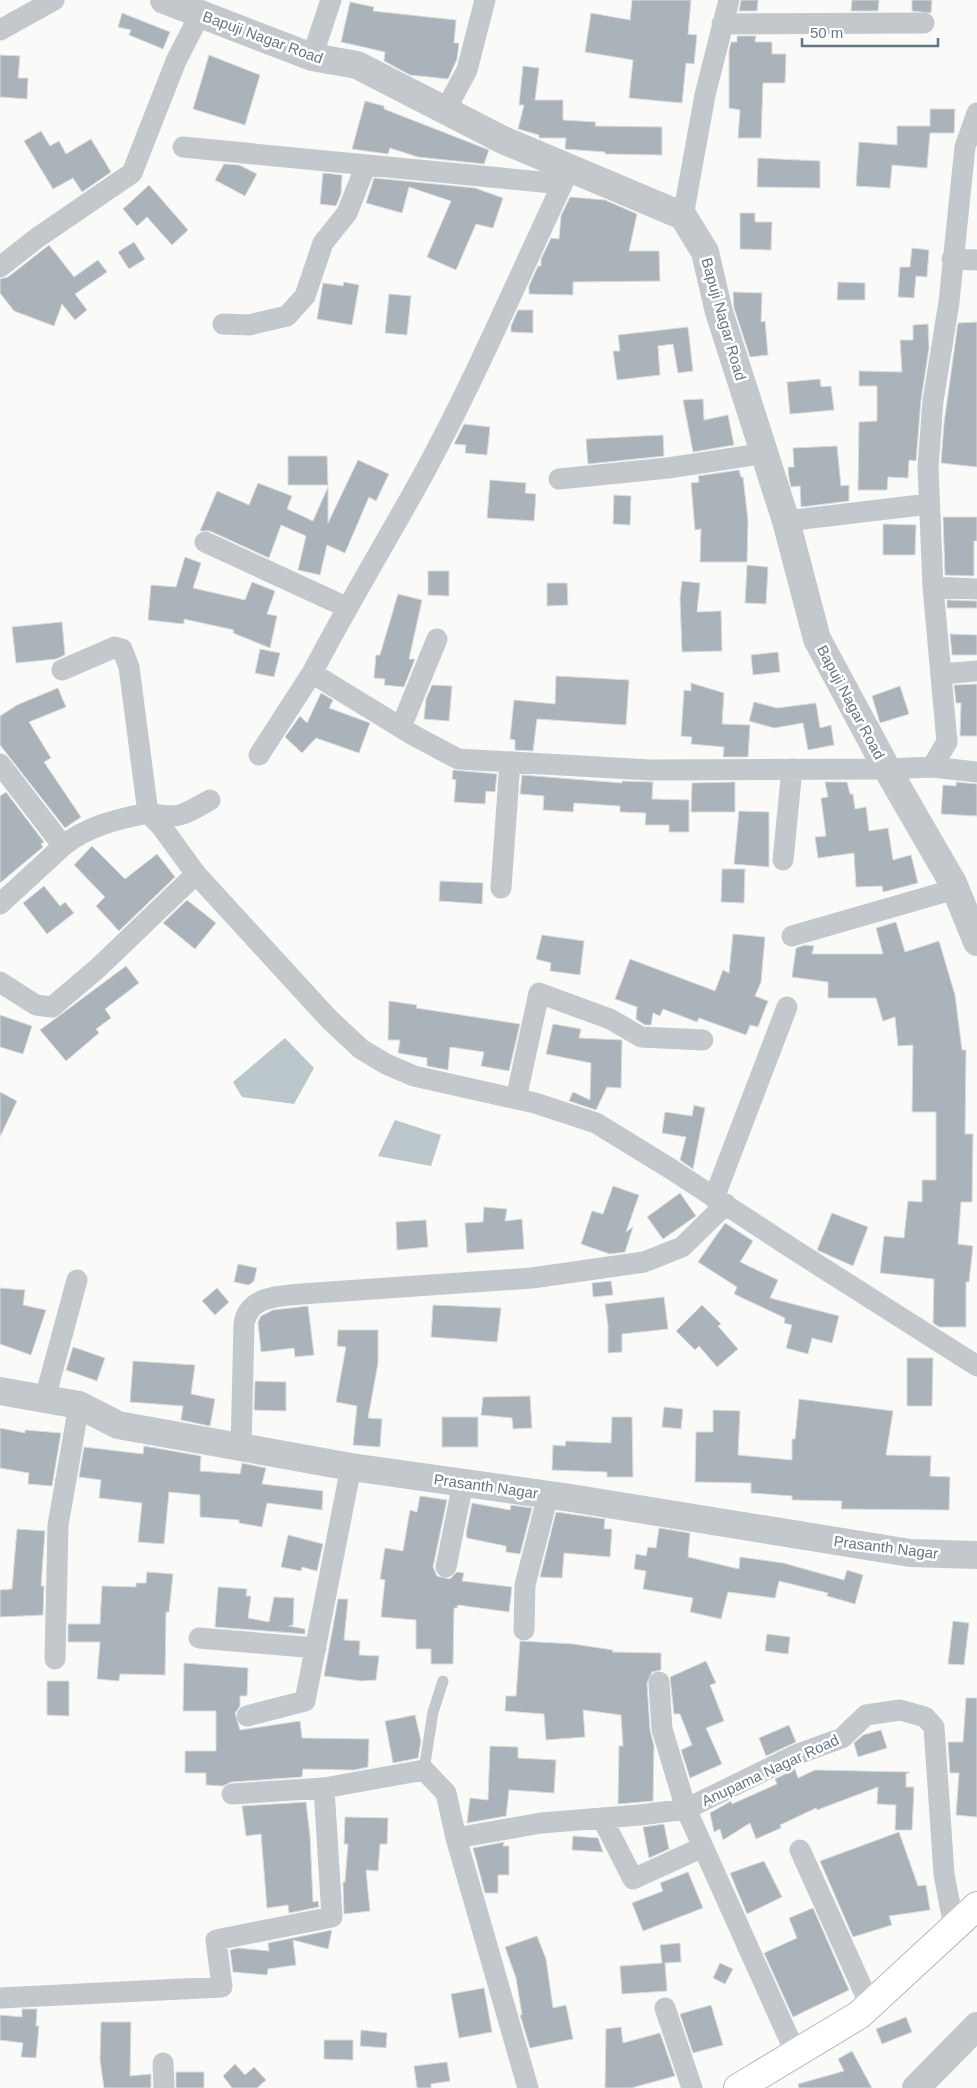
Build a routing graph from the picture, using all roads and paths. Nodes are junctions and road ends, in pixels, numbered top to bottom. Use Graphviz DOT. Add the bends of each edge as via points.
graph roads {
  1 [pos="54,0"];
  2 [pos="164,0"];
  3 [pos="331,0"];
  4 [pos="485,0"];
  5 [pos="729,0"];
  6 [pos="200,14"];
  7 [pos="924,23"];
  8 [pos="722,24"];
  9 [pos="0,30"];
  10 [pos="312,57"];
  11 [pos="445,111"];
  12 [pos="977,113"];
  13 [pos="183,147"];
  14 [pos="366,165"];
  15 [pos="566,176"];
  16 [pos="683,216"];
  17 [pos="952,259"];
  18 [pos="977,260"];
  19 [pos="0,267"];
  20 [pos="223,324"];
  21 [pos="766,453"];
  22 [pos="559,479"];
  23 [pos="929,504"];
  24 [pos="786,521"];
  25 [pos="205,542"];
  26 [pos="933,587"];
  27 [pos="977,589"];
  28 [pos="346,607"];
  29 [pos="437,639"];
  30 [pos="62,670"];
  31 [pos="977,671"];
  32 [pos="312,673"];
  33 [pos="941,674"];
  34 [pos="401,728"];
  35 [pos="259,755"];
  36 [pos="510,762"];
  37 [pos="932,767"];
  38 [pos="792,769"];
  39 [pos="887,769"];
  40 [pos="977,772"];
  41 [pos="2,773"];
  42 [pos="210,800"];
  43 [pos="148,813"];
  44 [pos="63,846"];
  45 [pos="783,860"];
  46 [pos="196,874"];
  47 [pos="501,888"];
  48 [pos="956,889"];
  49 [pos="0,904"];
  50 [pos="792,936"];
  51 [pos="977,942"];
  52 [pos="0,982"];
  53 [pos="787,1007"];
  54 [pos="703,1040"];
  55 [pos="516,1099"];
  56 [pos="720,1201"];
  57 [pos="77,1280"];
  58 [pos="977,1366"];
  59 [pos="0,1391"];
  60 [pos="45,1398"];
  61 [pos="79,1405"];
  62 [pos="241,1448"];
  63 [pos="350,1467"];
  64 [pos="463,1483"];
  65 [pos="548,1494"];
  66 [pos="977,1555"];
  67 [pos="446,1568"];
  68 [pos="524,1630"];
  69 [pos="199,1638"];
  70 [pos="316,1648"];
  71 [pos="55,1659"];
  72 [pos="443,1681"];
  73 [pos="658,1682"];
  74 [pos="246,1716"];
  75 [pos="424,1770"];
  76 [pos="324,1788"];
  77 [pos="232,1794"];
  78 [pos="686,1809"];
  79 [pos="602,1818"];
  80 [pos="456,1838"];
  81 [pos="703,1847"];
  82 [pos="800,1850"];
  83 [pos="977,1906"];
  84 [pos="954,1927"];
  85 [pos="0,1998"];
  86 [pos="870,2005"];
  87 [pos="665,2008"];
  88 [pos="977,2026"];
  89 [pos="796,2054"];
  90 [pos="163,2063"];
  91 [pos="164,2088"];
  92 [pos="528,2088"];
  93 [pos="692,2088"];
  94 [pos="738,2088"];
  95 [pos="916,2088"];
  1 -- 9 [label="street"];
  2 -- 6 [label="street, Bapuji Nagar Road"];
  3 -- 10 [label="street"];
  4 -- 11 [label="street" via="467,70"];
  5 -- 8 [label="street"];
  6 -- 10 [label="street, Bapuji Nagar Road"];
  6 -- 19 [label="street" via="176,61 132,174"];
  7 -- 8 [label="street"];
  8 -- 16 [label="street" via="705,95"];
  10 -- 11 [label="street, Bapuji Nagar Road" via="356,65"];
  11 -- 15 [label="street, Bapuji Nagar Road"];
  12 -- 17 [label="street" via="964,147"];
  13 -- 14 [label="street"];
  14 -- 15 [label="street"];
  14 -- 20 [label="street" via="347,213 323,243 305,296 286,316 249,325"];
  15 -- 16 [label="street, Bapuji Nagar Road"];
  15 -- 28 [label="street" via="423,474"];
  16 -- 21 [label="street, Bapuji Nagar Road" via="705,252 719,312"];
  17 -- 18 [label="street"];
  17 -- 23 [label="street" via="949,302 933,401"];
  21 -- 22 [label="street" via="668,468"];
  21 -- 24 [label="street, Bapuji Nagar Road"];
  23 -- 24 [label="street"];
  23 -- 26 [label="street"];
  24 -- 39 [label="street, Bapuji Nagar Road" via="817,639"];
  25 -- 28 [label="street"];
  26 -- 27 [label="street"];
  26 -- 33 [label="street"];
  28 -- 32 [label="street"];
  29 -- 34 [label="street"];
  30 -- 43 [label="street" via="115,647 124,650"];
  31 -- 33 [label="street"];
  32 -- 34 [label="street"];
  32 -- 35 [label="street"];
  33 -- 37 [label="street" via="947,742"];
  34 -- 36 [label="street" via="458,759"];
  36 -- 38 [label="street" via="650,770"];
  36 -- 47 [label="street"];
  37 -- 39 [label="street"];
  37 -- 40 [label="street"];
  38 -- 39 [label="street"];
  38 -- 45 [label="street"];
  39 -- 48 [label="street, Bapuji Nagar Road"];
  41 -- 44 [label="street"];
  42 -- 43 [label="street" via="172,818"];
  43 -- 44 [label="street" via="115,820 77,835"];
  43 -- 46 [label="street"];
  44 -- 49 [label="street"];
  46 -- 52 [label="street" via="98,968 52,1007 36,1004"];
  46 -- 55 [label="street" via="329,1019 361,1049 414,1076"];
  48 -- 50 [label="street"];
  48 -- 51 [label="street, Bapuji Nagar Road"];
  53 -- 56 [label="street"];
  54 -- 55 [label="street" via="641,1036 610,1019 539,993"];
  55 -- 56 [label="street" via="596,1123"];
  56 -- 58 [label="street"];
  56 -- 62 [label="street" via="682,1247 644,1262 532,1278 301,1294 269,1298 256,1304 248,1311 244,1324"];
  57 -- 60 [label="street"];
  59 -- 60 [label="street, Prasanth Nagar"];
  60 -- 61 [label="street, Prasanth Nagar"];
  61 -- 62 [label="street, Prasanth Nagar" via="118,1425"];
  61 -- 71 [label="street" via="58,1525"];
  62 -- 63 [label="street, Prasanth Nagar"];
  63 -- 64 [label="street, Prasanth Nagar"];
  63 -- 70 [label="street"];
  64 -- 65 [label="street, Prasanth Nagar"];
  64 -- 67 [label="street"];
  65 -- 66 [label="street, Prasanth Nagar" via="910,1553"];
  65 -- 68 [label="street" via="525,1585"];
  69 -- 70 [label="street"];
  70 -- 74 [label="street" via="305,1701"];
  72 -- 75 [label="lane" via="432,1712"];
  73 -- 78 [label="street" via="662,1729"];
  75 -- 76 [label="street"];
  75 -- 80 [label="street" via="446,1792"];
  76 -- 77 [label="street"];
  76 -- 85 [label="street" via="332,1917 216,1940 222,1987"];
  78 -- 79 [label="street, Anupama Nagar Road"];
  78 -- 81 [label="street"];
  78 -- 84 [label="street, Anupama Nagar Road" via="798,1754 842,1738 866,1715 900,1710 925,1717 935,1733 944,1874"];
  79 -- 80 [label="street, Anupama Nagar Road" via="542,1823"];
  79 -- 81 [label="street" via="633,1879"];
  80 -- 92 [label="street"];
  81 -- 89 [label="street"];
  82 -- 86 [label="street"];
  83 -- 84 [label="main road"];
  84 -- 86 [label="main road"];
  86 -- 89 [label="main road"];
  87 -- 93 [label="street"];
  88 -- 95 [label="street"];
  89 -- 94 [label="main road"];
  90 -- 91 [label="street"];
}
